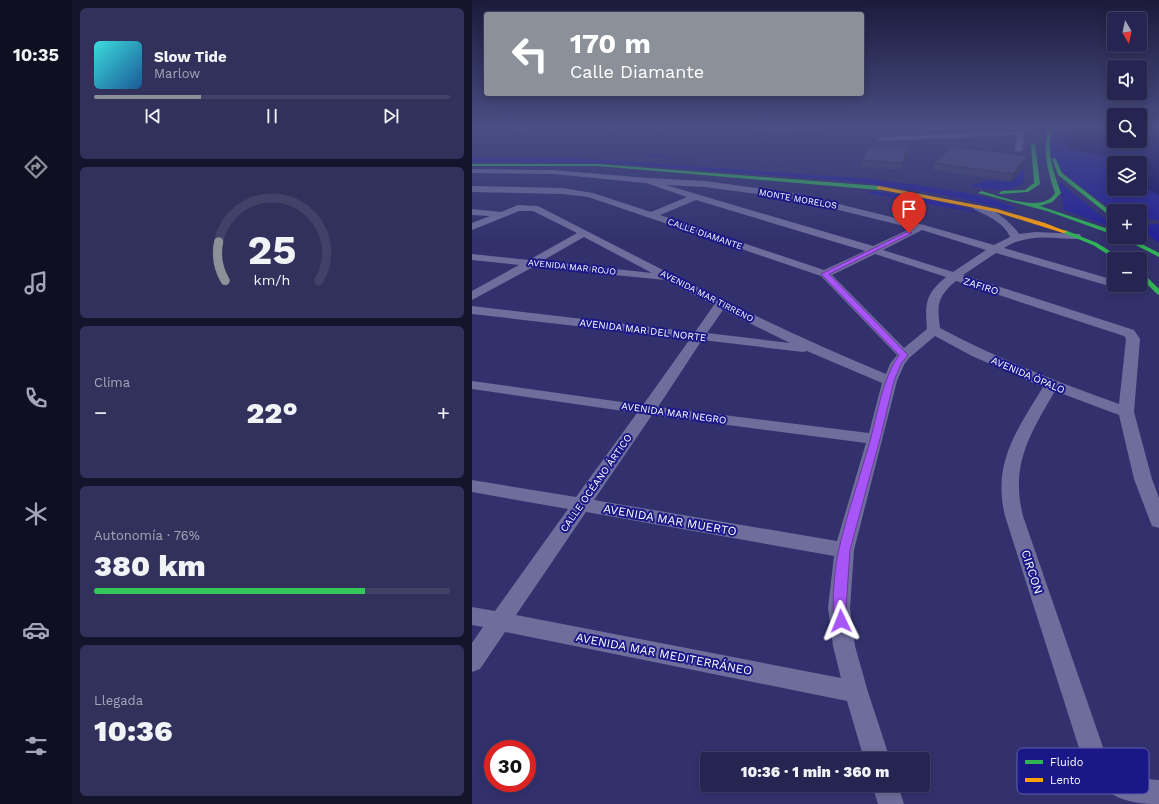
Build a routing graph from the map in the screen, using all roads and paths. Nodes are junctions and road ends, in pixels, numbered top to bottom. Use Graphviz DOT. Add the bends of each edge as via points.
graph roads {
  1 [pos="605,166"];
  2 [pos="1035,166"];
  3 [pos="1041,166"];
  4 [pos="1050,166"];
  5 [pos="1057,166"];
  6 [pos="472,171"];
  7 [pos="647,181"];
  8 [pos="853,185"];
  9 [pos="472,190"];
  10 [pos="973,192"];
  11 [pos="983,194"];
  12 [pos="695,197"];
  13 [pos="977,207"];
  14 [pos="1107,211"];
  15 [pos="472,212"];
  16 [pos="502,214"];
  17 [pos="651,216"];
  18 [pos="1081,219"];
  19 [pos="472,227"];
  20 [pos="921,227"];
  21 [pos="1054,228"];
  22 [pos="1107,230"];
  23 [pos="583,234"];
  24 [pos="1076,236"];
  25 [pos="1015,237"];
  26 [pos="1137,244"];
  27 [pos="1146,244"];
  28 [pos="874,250"];
  29 [pos="996,250"];
  30 [pos="1108,252"];
  31 [pos="1119,252"];
  32 [pos="1158,254"];
  33 [pos="472,257"];
  34 [pos="530,263"];
  35 [pos="1147,271"];
  36 [pos="825,274"];
  37 [pos="953,277"];
  38 [pos="672,278"];
  39 [pos="1147,280"];
  40 [pos="1159,281"];
  41 [pos="1107,282"];
  42 [pos="1159,293"];
  43 [pos="472,296"];
  44 [pos="721,304"];
  45 [pos="472,310"];
  46 [pos="934,330"];
  47 [pos="698,337"];
  48 [pos="814,349"];
  49 [pos="904,355"];
  50 [pos="890,381"];
  51 [pos="472,385"];
  52 [pos="1051,385"];
  53 [pos="647,410"];
  54 [pos="1126,412"];
  55 [pos="875,439"];
  56 [pos="472,486"];
  57 [pos="581,505"];
  58 [pos="1159,521"];
  59 [pos="844,550"];
  60 [pos="472,616"];
  61 [pos="500,622"];
  62 [pos="472,662"];
  63 [pos="856,692"];
  64 [pos="1091,748"];
  65 [pos="875,752"];
  66 [pos="888,792"];
  67 [pos="892,804"];
  1 -- 8 [label="highway"];
  2 -- 11 [label="highway" via="1037,184 1033,188 1017,192"];
  3 -- 31 [label="highway" via="1052,204 1058,213"];
  4 -- 8 [label="highway" via="1058,193 1054,199 1040,205 996,206 918,191"];
  5 -- 14 [label="highway" via="1060,174"];
  6 -- 7 [label="street, MONTE MORELOS" via="553,172"];
  7 -- 12 [label="street, ZAFIRO"];
  7 -- 20 [label="street, MONTE MORELOS" via="706,184 794,196"];
  8 -- 13 [label="highway" via="927,196"];
  9 -- 17 [label="street, CALLE DIAMANTE" via="577,192"];
  10 -- 11 [label="highway"];
  11 -- 18 [label="highway"];
  12 -- 17 [label="street"];
  12 -- 28 [label="street, ZAFIRO"];
  13 -- 21 [label="highway"];
  13 -- 25 [label="street" via="1010,227"];
  15 -- 16 [label="street"];
  16 -- 19 [label="street"];
  16 -- 23 [label="street, AVENIDA MAR TIRRENO" via="527,207 535,208"];
  17 -- 36 [label="street, CALLE DIAMANTE"];
  18 -- 21 [label="highway" via="1052,220"];
  18 -- 22 [label="highway"];
  20 -- 28 [label="street"];
  20 -- 29 [label="street, MONTE MORELOS"];
  21 -- 24 [label="highway"];
  23 -- 34 [label="street"];
  23 -- 38 [label="street, AVENIDA MAR TIRRENO"];
  24 -- 25 [label="street"];
  24 -- 30 [label="highway"];
  25 -- 29 [label="street"];
  26 -- 32 [label="highway"];
  27 -- 32 [label="highway"];
  28 -- 36 [label="street"];
  28 -- 37 [label="street, ZAFIRO"];
  29 -- 37 [label="street"];
  29 -- 41 [label="street, MONTE MORELOS"];
  33 -- 34 [label="street, AVENIDA MAR ROJO"];
  34 -- 38 [label="street, AVENIDA MAR ROJO"];
  34 -- 43 [label="street"];
  35 -- 40 [label="highway"];
  36 -- 49 [label="street, CALLE DIAMANTE"];
  37 -- 46 [label="street" via="934,296"];
  37 -- 54 [label="street, ZAFIRO" via="1129,334 1133,339"];
  38 -- 44 [label="street, AVENIDA MAR TIRRENO"];
  39 -- 42 [label="highway"];
  44 -- 47 [label="street, CALLE OCÉANO ÁRTICO"];
  44 -- 48 [label="street, AVENIDA MAR TIRRENO"];
  45 -- 47 [label="street, AVENIDA MAR DEL NORTE"];
  46 -- 49 [label="street"];
  46 -- 52 [label="street, AVENIDA ÓPALO" via="977,353"];
  47 -- 48 [label="street, AVENIDA MAR DEL NORTE"];
  47 -- 53 [label="street, CALLE OCÉANO ÁRTICO"];
  48 -- 50 [label="street, AVENIDA MAR TIRRENO"];
  49 -- 50 [label="street"];
  50 -- 55 [label="street"];
  51 -- 53 [label="street, AVENIDA MAR NEGRO"];
  52 -- 54 [label="street, AVENIDA ÓPALO"];
  52 -- 64 [label="street, CIRCON" via="1022,438 1010,472 1009,494"];
  53 -- 55 [label="street, AVENIDA MAR NEGRO"];
  53 -- 57 [label="street, CALLE OCÉANO ÁRTICO"];
  54 -- 58 [label="street, ZAFIRO" via="1143,479"];
  55 -- 59 [label="street"];
  56 -- 57 [label="street, AVENIDA MAR MUERTO"];
  57 -- 59 [label="street, AVENIDA MAR MUERTO"];
  57 -- 61 [label="street, CALLE OCÉANO ÁRTICO"];
  59 -- 63 [label="street" via="839,608 844,646"];
  60 -- 61 [label="street, AVENIDA MAR MEDITERRÁNEO"];
  61 -- 62 [label="street, CALLE OCÉANO ÁRTICO"];
  61 -- 63 [label="street, AVENIDA MAR MEDITERRÁNEO"];
  63 -- 65 [label="street"];
  66 -- 67 [label="street"];
}
